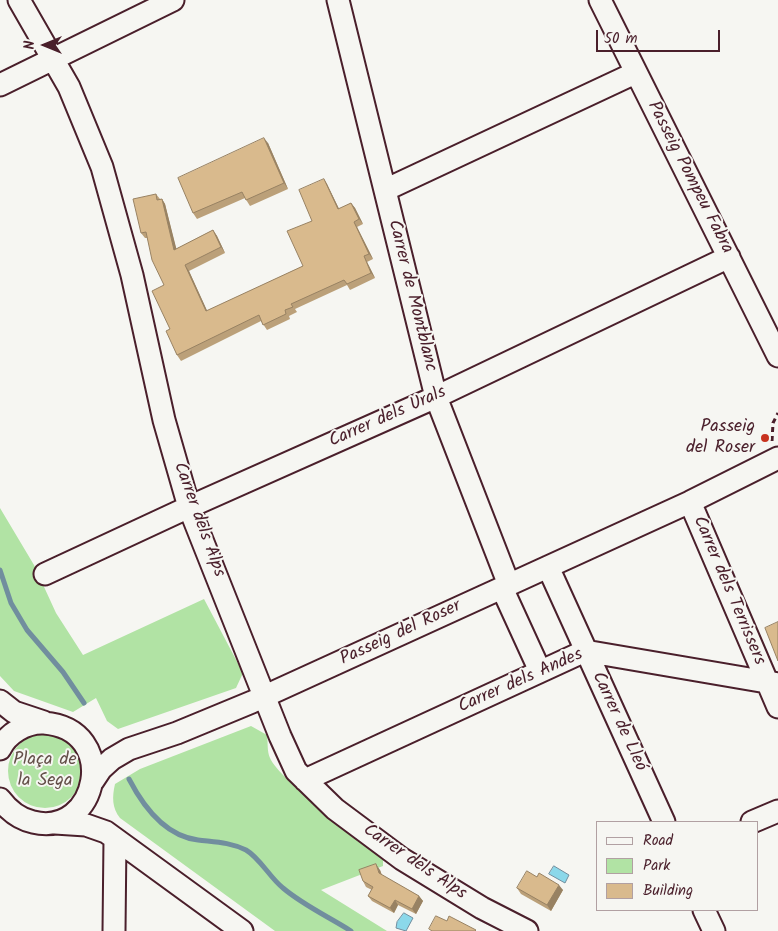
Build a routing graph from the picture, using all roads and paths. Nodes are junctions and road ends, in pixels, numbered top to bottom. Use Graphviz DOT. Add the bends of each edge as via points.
graph roads {
  1 [pos="19,0"];
  2 [pos="173,0"];
  3 [pos="338,0"];
  4 [pos="600,0"];
  5 [pos="53,58"];
  6 [pos="635,73"];
  7 [pos="0,85"];
  8 [pos="385,190"];
  9 [pos="729,257"];
  10 [pos="778,356"];
  11 [pos="436,397"];
  12 [pos="778,412"];
  13 [pos="777,459"];
  14 [pos="690,502"];
  15 [pos="189,506"];
  16 [pos="548,567"];
  17 [pos="45,574"];
  18 [pos="505,587"];
  19 [pos="585,651"];
  20 [pos="540,671"];
  21 [pos="772,683"];
  22 [pos="265,696"];
  23 [pos="0,701"];
  24 [pos="0,706"];
  25 [pos="778,707"];
  26 [pos="49,724"];
  27 [pos="0,732"];
  28 [pos="84,745"];
  29 [pos="0,749"];
  30 [pos="129,749"];
  31 [pos="305,780"];
  32 [pos="92,786"];
  33 [pos="3,804"];
  34 [pos="778,811"];
  35 [pos="664,821"];
  36 [pos="754,821"];
  37 [pos="55,823"];
  38 [pos="111,836"];
  39 [pos="704,911"];
  40 [pos="114,931"];
  41 [pos="242,931"];
  42 [pos="527,931"];
  43 [pos="714,931"];
  1 -- 5 [label="street, Carrer dels Alps"];
  2 -- 5 [label="street"];
  3 -- 8 [label="street, Carrer de Montblanc"];
  4 -- 6 [label="street, Passeig Pompeu Fabra"];
  5 -- 7 [label="street"];
  5 -- 15 [label="street, Carrer dels Alps" via="69,87 102,167 132,275 164,420"];
  6 -- 8 [label="street"];
  6 -- 9 [label="street, Passeig Pompeu Fabra"];
  8 -- 11 [label="street, Carrer de Montblanc"];
  9 -- 10 [label="street, Passeig Pompeu Fabra"];
  9 -- 11 [label="street, Carrer dels Urals"];
  11 -- 15 [label="street, Carrer dels Urals"];
  11 -- 18 [label="street, Carrer de Montblanc"];
  12 -- 13 [label="path" via="771,435"];
  13 -- 14 [label="street, Passeig del Roser"];
  14 -- 16 [label="street, Passeig del Roser"];
  14 -- 21 [label="street, Carrer dels Terrissers"];
  15 -- 17 [label="street, Carrer dels Urals"];
  15 -- 22 [label="street, Carrer dels Alps"];
  16 -- 18 [label="street, Passeig del Roser"];
  16 -- 19 [label="street, Carrer de Lleó"];
  18 -- 20 [label="street, Carrer de Montblanc"];
  18 -- 22 [label="street, Passeig del Roser"];
  19 -- 20 [label="street, Carrer dels Andes"];
  19 -- 21 [label="street, Carrer dels Andes"];
  19 -- 35 [label="street, Carrer de Lleó"];
  20 -- 31 [label="street, Carrer dels Andes"];
  21 -- 25 [label="street, Carrer dels Terrissers"];
  22 -- 30 [label="street, Passeig del Roser" via="177,734"];
  22 -- 31 [label="street, Carrer dels Alps" via="296,771"];
  23 -- 26 [label="street" via="31,720"];
  24 -- 27 [label="street"];
  26 -- 28 [label="street" via="66,728"];
  26 -- 29 [label="street" via="22,727 9,736"];
  28 -- 30 [label="street, Passeig del Roser" via="102,750"];
  28 -- 32 [label="street" via="92,761"];
  30 -- 32 [label="street, Passeig del Roser" via="101,769"];
  31 -- 42 [label="street, Carrer dels Alps" via="335,809 402,859 482,908"];
  32 -- 37 [label="street" via="76,812"];
  32 -- 38 [label="street" via="98,821"];
  33 -- 37 [label="street" via="23,820"];
  34 -- 36 [label="street"];
  37 -- 38 [label="street" via="86,825"];
  38 -- 40 [label="street"];
  38 -- 41 [label="street"];
  39 -- 43 [label="street"];
}
